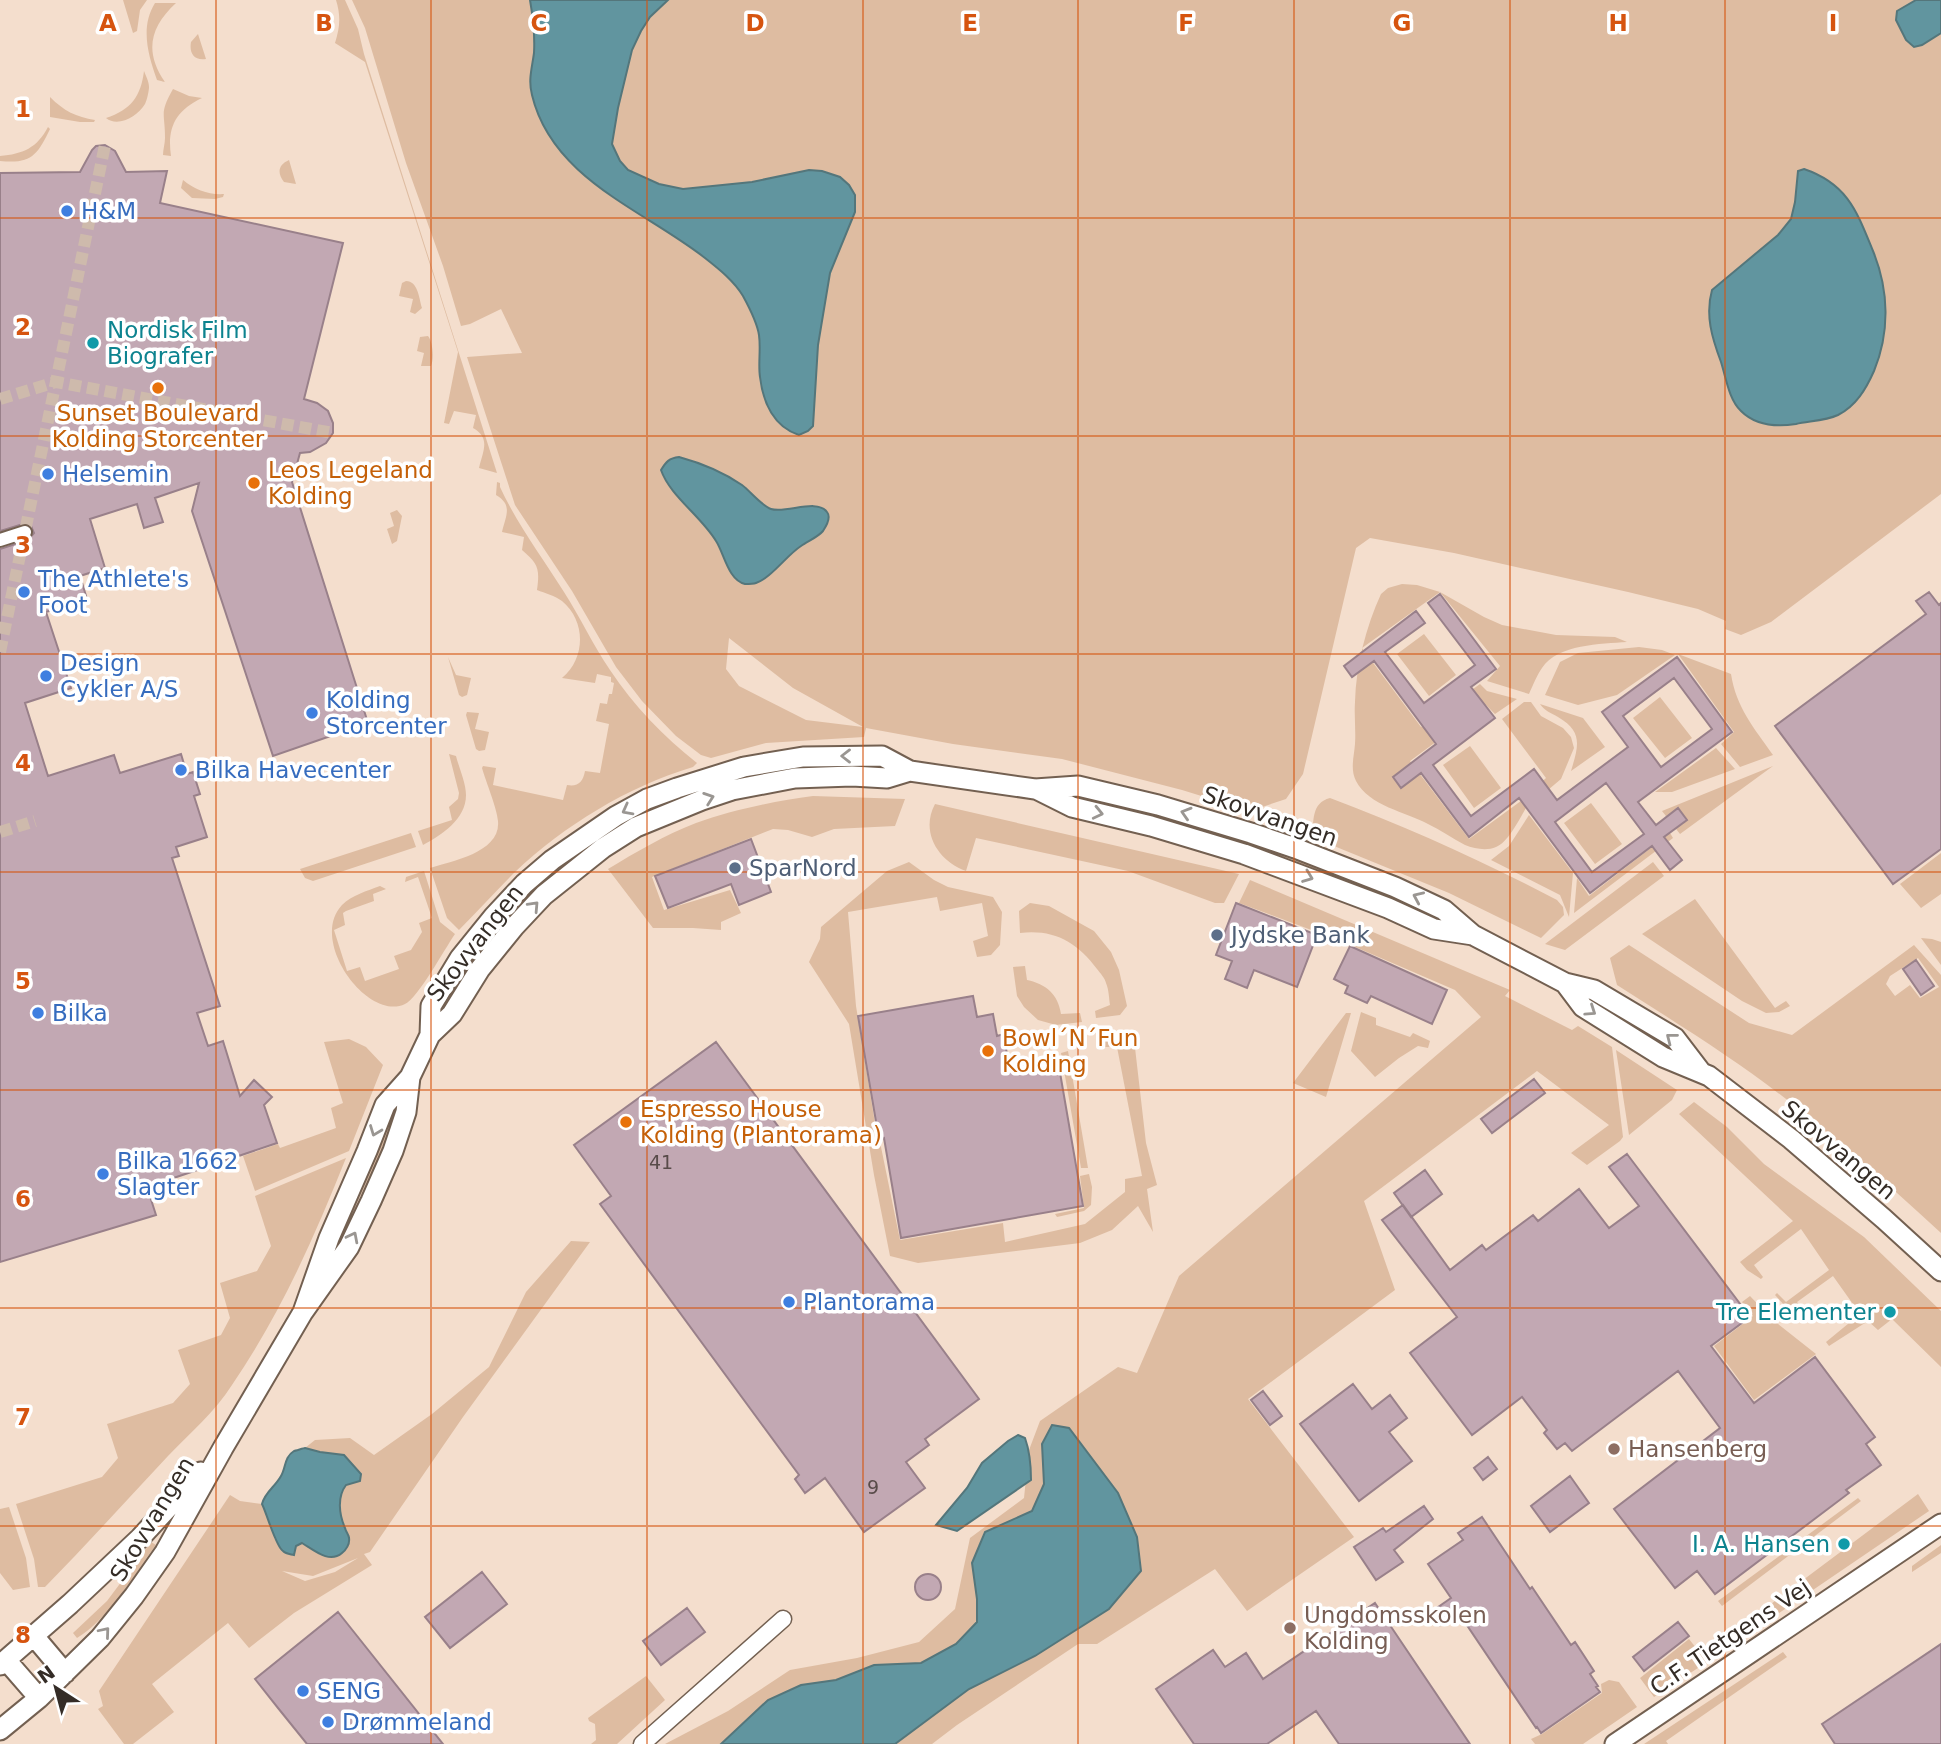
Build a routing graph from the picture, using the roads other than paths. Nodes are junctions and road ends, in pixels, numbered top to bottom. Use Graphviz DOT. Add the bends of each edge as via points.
graph roads {
  1 [pos="25,531"];
  2 [pos="0,540"];
  3 [pos="1941,1271"];
  4 [pos="223,1448"];
  5 [pos="1941,1524"];
  6 [pos="783,1619"];
  7 [pos="33,1635"];
  8 [pos="3,1663"];
  9 [pos="65,1673"];
  10 [pos="39,1698"];
  11 [pos="0,1730"];
  12 [pos="642,1744"];
  13 [pos="1615,1744"];
  1 -- 2 [label="street"];
  3 -- 4 [label="street, Skovvangen" via="1791,1139 1701,1072 1675,1038 1594,990 1565,983 1473,935 1434,929 1244,854 1072,807 1035,789 910,771 881,756 775,761 688,784 616,816 524,884 478,934 431,1006 430,1035 410,1077 406,1112 372,1201 349,1247 303,1312"];
  4 -- 7 [label="street, Skovvangen" via="141,1538"];
  9 -- 4 [label="street, Skovvangen, one-way" via="100,1638 165,1552"];
  5 -- 13 [label="street, C.F. Tietgens Vej"];
  6 -- 12 [label="street"];
  7 -- 8 [label="street, Skovvangen"];
  7 -- 9 [label="street"];
  8 -- 10 [label="street"];
  9 -- 10 [label="street, Skovvangen"];
  10 -- 11 [label="street, Skovvangen"];
}
